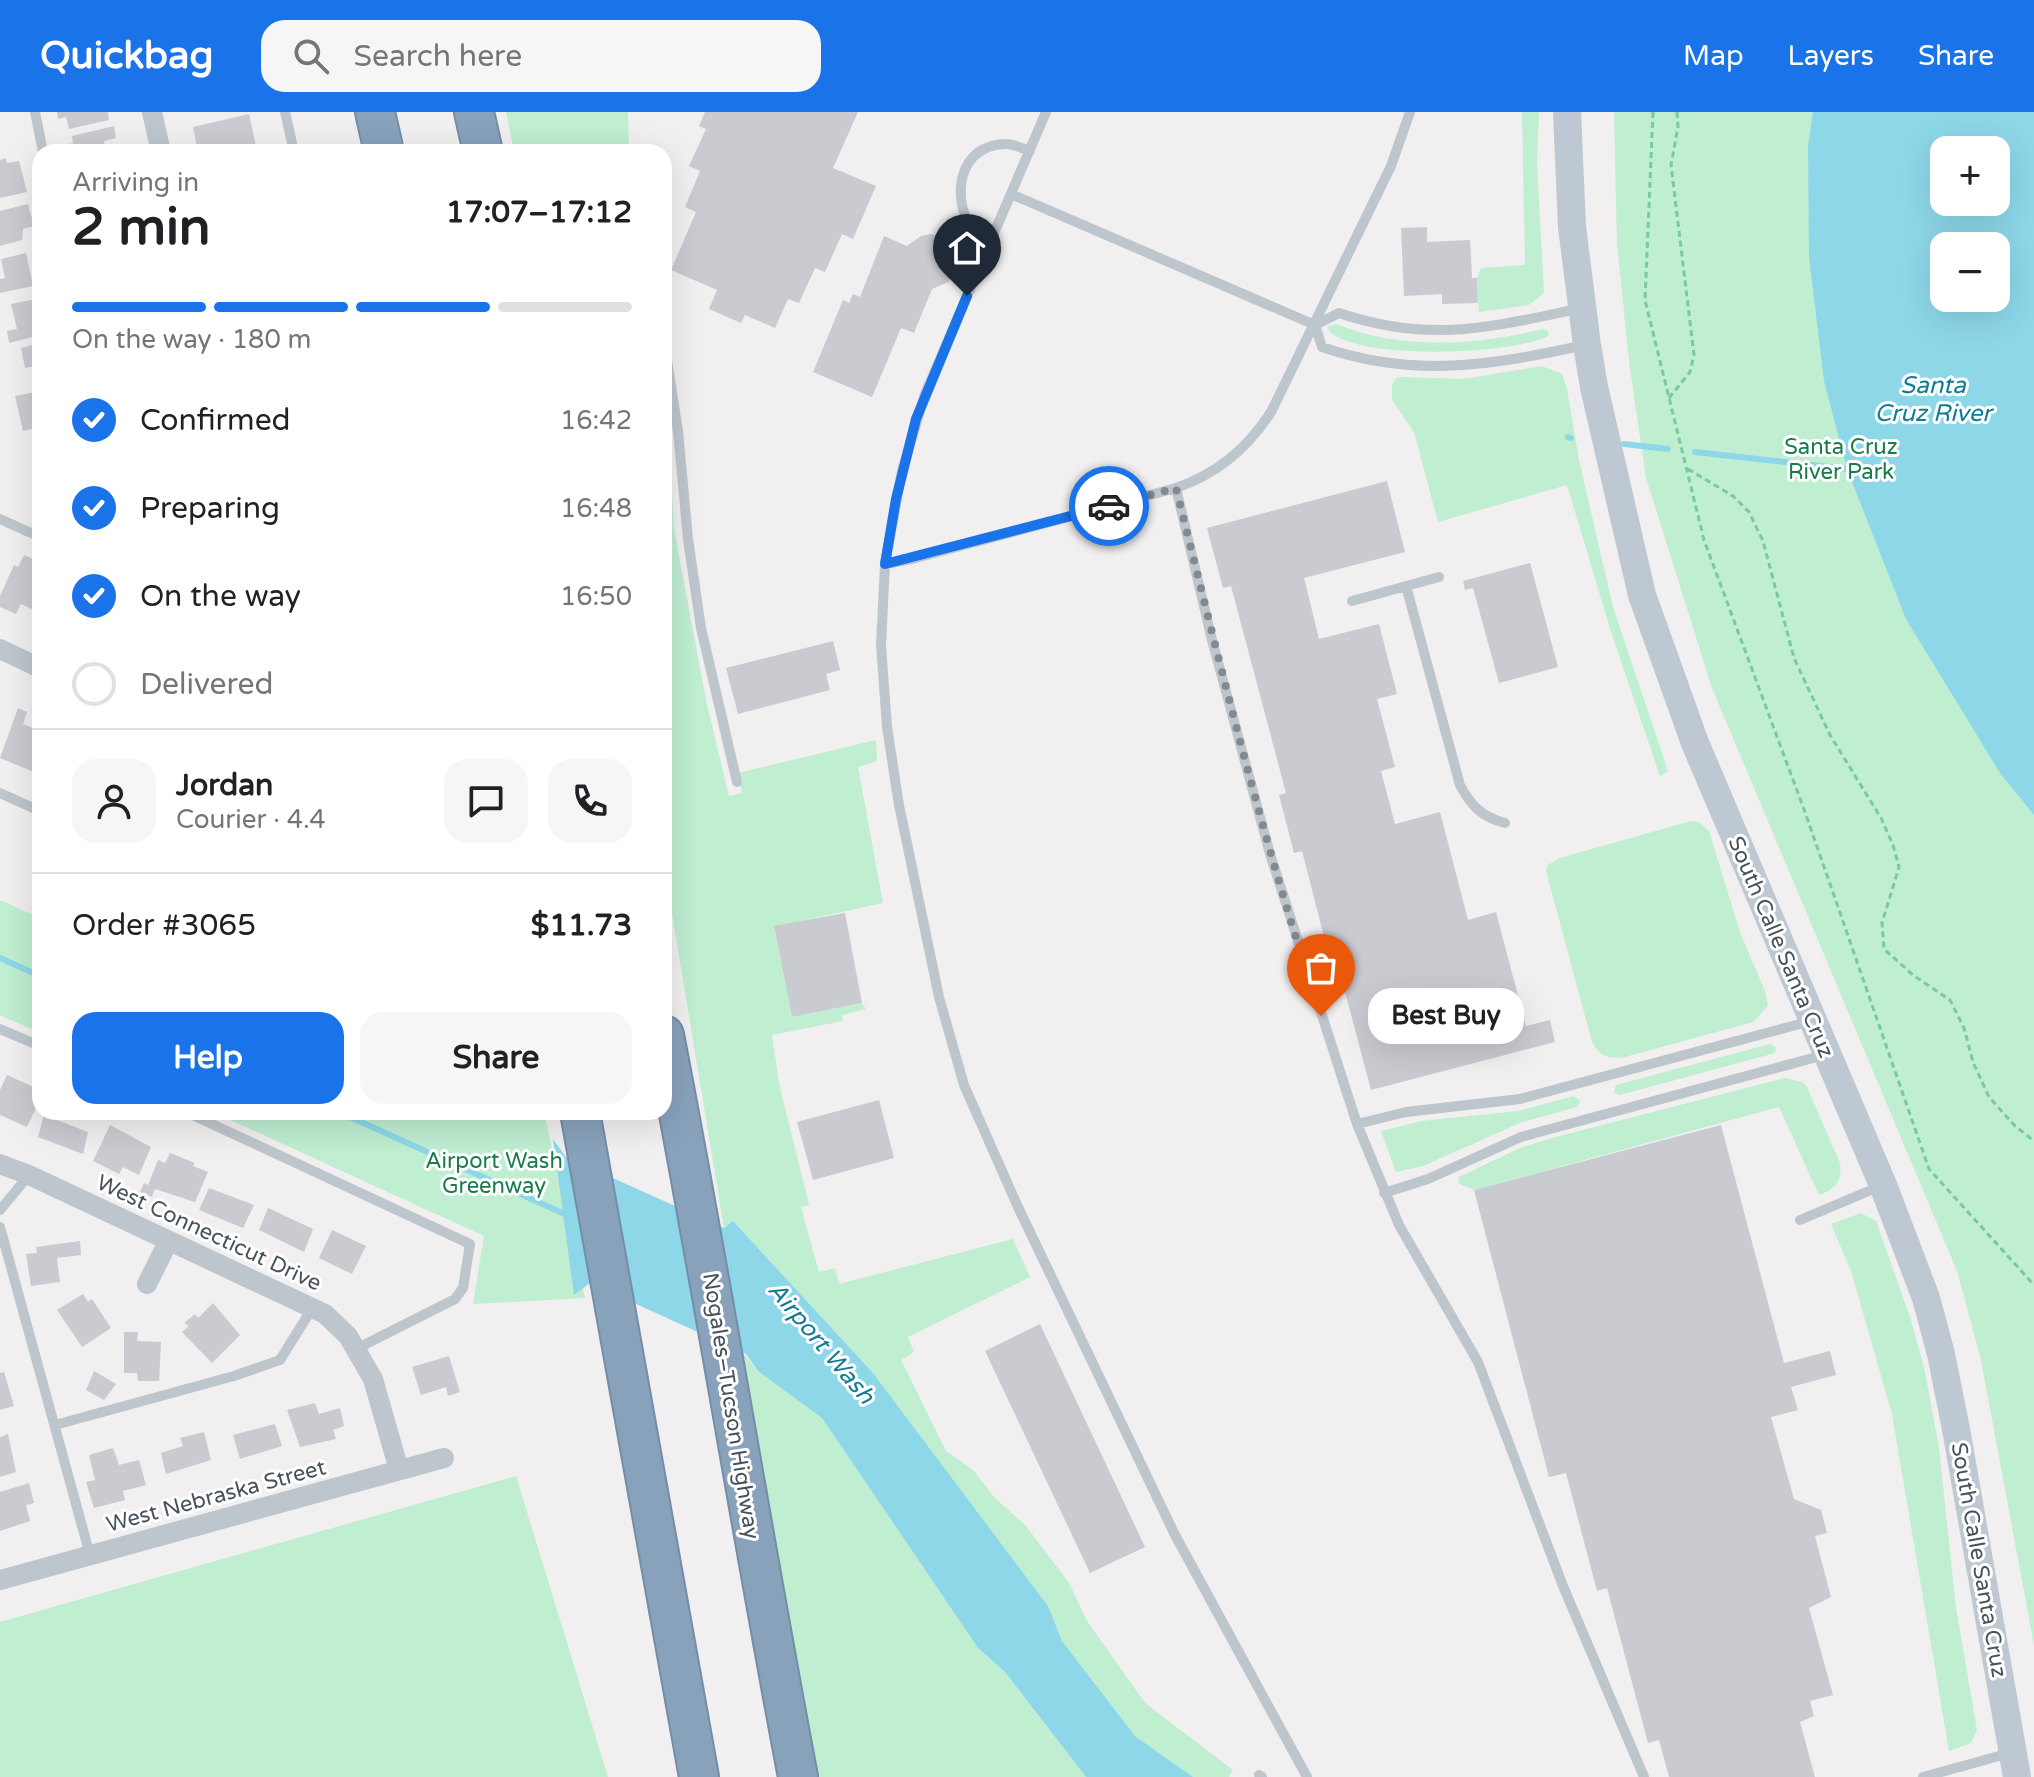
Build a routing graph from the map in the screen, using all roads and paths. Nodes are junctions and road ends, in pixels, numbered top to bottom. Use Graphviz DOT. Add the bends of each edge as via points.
graph roads {
  1 [pos="35,112"];
  2 [pos="152,112"];
  3 [pos="285,112"];
  4 [pos="375,112"];
  5 [pos="474,112"];
  6 [pos="1046,112"];
  7 [pos="1410,112"];
  8 [pos="1567,112"];
  9 [pos="1653,112"];
  10 [pos="1677,112"];
  11 [pos="41,144"];
  12 [pos="159,144"];
  13 [pos="292,144"];
  14 [pos="382,144"];
  15 [pos="481,144"];
  16 [pos="1030,151"];
  17 [pos="1011,194"];
  18 [pos="988,247"];
  19 [pos="1582,308"];
  20 [pos="1315,325"];
  21 [pos="1587,345"];
  22 [pos="672,392"];
  23 [pos="1669,398"];
  24 [pos="1686,468"];
  25 [pos="1176,488"];
  26 [pos="0,519"];
  27 [pos="32,533"];
  28 [pos="885,564"];
  29 [pos="1439,577"];
  30 [pos="1406,586"];
  31 [pos="1352,601"];
  32 [pos="0,649"];
  33 [pos="32,664"];
  34 [pos="737,782"];
  35 [pos="0,793"];
  36 [pos="32,807"];
  37 [pos="1505,823"];
  38 [pos="1813,1020"];
  39 [pos="0,1029"];
  40 [pos="32,1043"];
  41 [pos="1827,1054"];
  42 [pos="672,1077"];
  43 [pos="203,1120"];
  44 [pos="582,1120"];
  45 [pos="1357,1124"];
  46 [pos="2034,1141"];
  47 [pos="0,1164"];
  48 [pos="29,1175"];
  49 [pos="1883,1185"];
  50 [pos="1384,1193"];
  51 [pos="0,1210"];
  52 [pos="1800,1220"];
  53 [pos="0,1227"];
  54 [pos="168,1242"];
  55 [pos="147,1284"];
  56 [pos="2034,1285"];
  57 [pos="313,1307"];
  58 [pos="356,1349"];
  59 [pos="55,1425"];
  60 [pos="444,1458"];
  61 [pos="399,1470"];
  62 [pos="90,1555"];
  63 [pos="0,1580"];
  64 [pos="2015,1765"];
  65 [pos="699,1777"];
  66 [pos="798,1777"];
  67 [pos="1307,1777"];
  68 [pos="1644,1777"];
  69 [pos="1923,1777"];
  1 -- 11 [label="lane"];
  2 -- 12 [label="street"];
  3 -- 13 [label="lane"];
  4 -- 14 [label="highway"];
  5 -- 15 [label="highway"];
  6 -- 16 [label="lane"];
  7 -- 20 [label="lane" via="1391,166"];
  8 -- 19 [label="street, South Calle Santa Cruz"];
  9 -- 23 [label="path" via="1645,300"];
  10 -- 23 [label="path" via="1671,165 1694,355 1690,372"];
  16 -- 17 [label="lane"];
  16 -- 18 [label="lane" via="1008,144 992,147 963,174 960,204 971,232"];
  17 -- 18 [label="lane"];
  17 -- 20 [label="lane"];
  18 -- 28 [label="lane" via="916,419"];
  19 -- 20 [label="lane" via="1470,330 1411,329 1339,313"];
  19 -- 21 [label="street, South Calle Santa Cruz"];
  20 -- 21 [label="lane" via="1322,347 1408,366 1482,365"];
  20 -- 25 [label="lane" via="1280,396 1252,438 1218,468"];
  21 -- 38 [label="street, South Calle Santa Cruz" via="1642,595 1705,768"];
  22 -- 34 [label="lane" via="701,628"];
  23 -- 24 [label="path"];
  24 -- 46 [label="path" via="1749,512 1763,541 1794,658 1830,735 1893,845 1899,867 1882,923 1884,949 1950,1000 1989,1097"];
  24 -- 56 [label="path" via="1704,540 1929,1169"];
  25 -- 28 [label="lane"];
  25 -- 45 [label="lane" via="1270,854"];
  26 -- 27 [label="lane"];
  28 -- 67 [label="lane" via="882,673 890,753 936,984 964,1085 1166,1517"];
  29 -- 30 [label="lane"];
  30 -- 31 [label="lane"];
  30 -- 37 [label="lane" via="1460,785 1478,811"];
  32 -- 33 [label="street"];
  35 -- 36 [label="lane"];
  38 -- 41 [label="street, South Calle Santa Cruz"];
  38 -- 45 [label="lane" via="1520,1099 1406,1112"];
  39 -- 40 [label="lane"];
  41 -- 49 [label="street, South Calle Santa Cruz"];
  41 -- 50 [label="lane" via="1521,1137"];
  42 -- 66 [label="highway, Nogales–Tucson Highway"];
  43 -- 58 [label="lane" via="470,1244 463,1288 455,1299"];
  44 -- 65 [label="highway"];
  45 -- 50 [label="lane"];
  47 -- 48 [label="street, West Connecticut Drive"];
  48 -- 51 [label="lane"];
  48 -- 54 [label="street, West Connecticut Drive"];
  49 -- 52 [label="lane"];
  49 -- 64 [label="street, South Calle Santa Cruz" via="1917,1271 1941,1354"];
  50 -- 68 [label="lane" via="1478,1362 1563,1586"];
  53 -- 59 [label="lane"];
  54 -- 55 [label="street"];
  54 -- 57 [label="street, West Connecticut Drive"];
  57 -- 58 [label="street, West Connecticut Drive"];
  57 -- 59 [label="lane" via="280,1360"];
  58 -- 61 [label="street, West Connecticut Drive" via="373,1379"];
  59 -- 62 [label="lane"];
  60 -- 61 [label="street, West Nebraska Street"];
  61 -- 62 [label="street, West Nebraska Street"];
  62 -- 63 [label="street, West Nebraska Street"];
  64 -- 69 [label="lane"];
}
